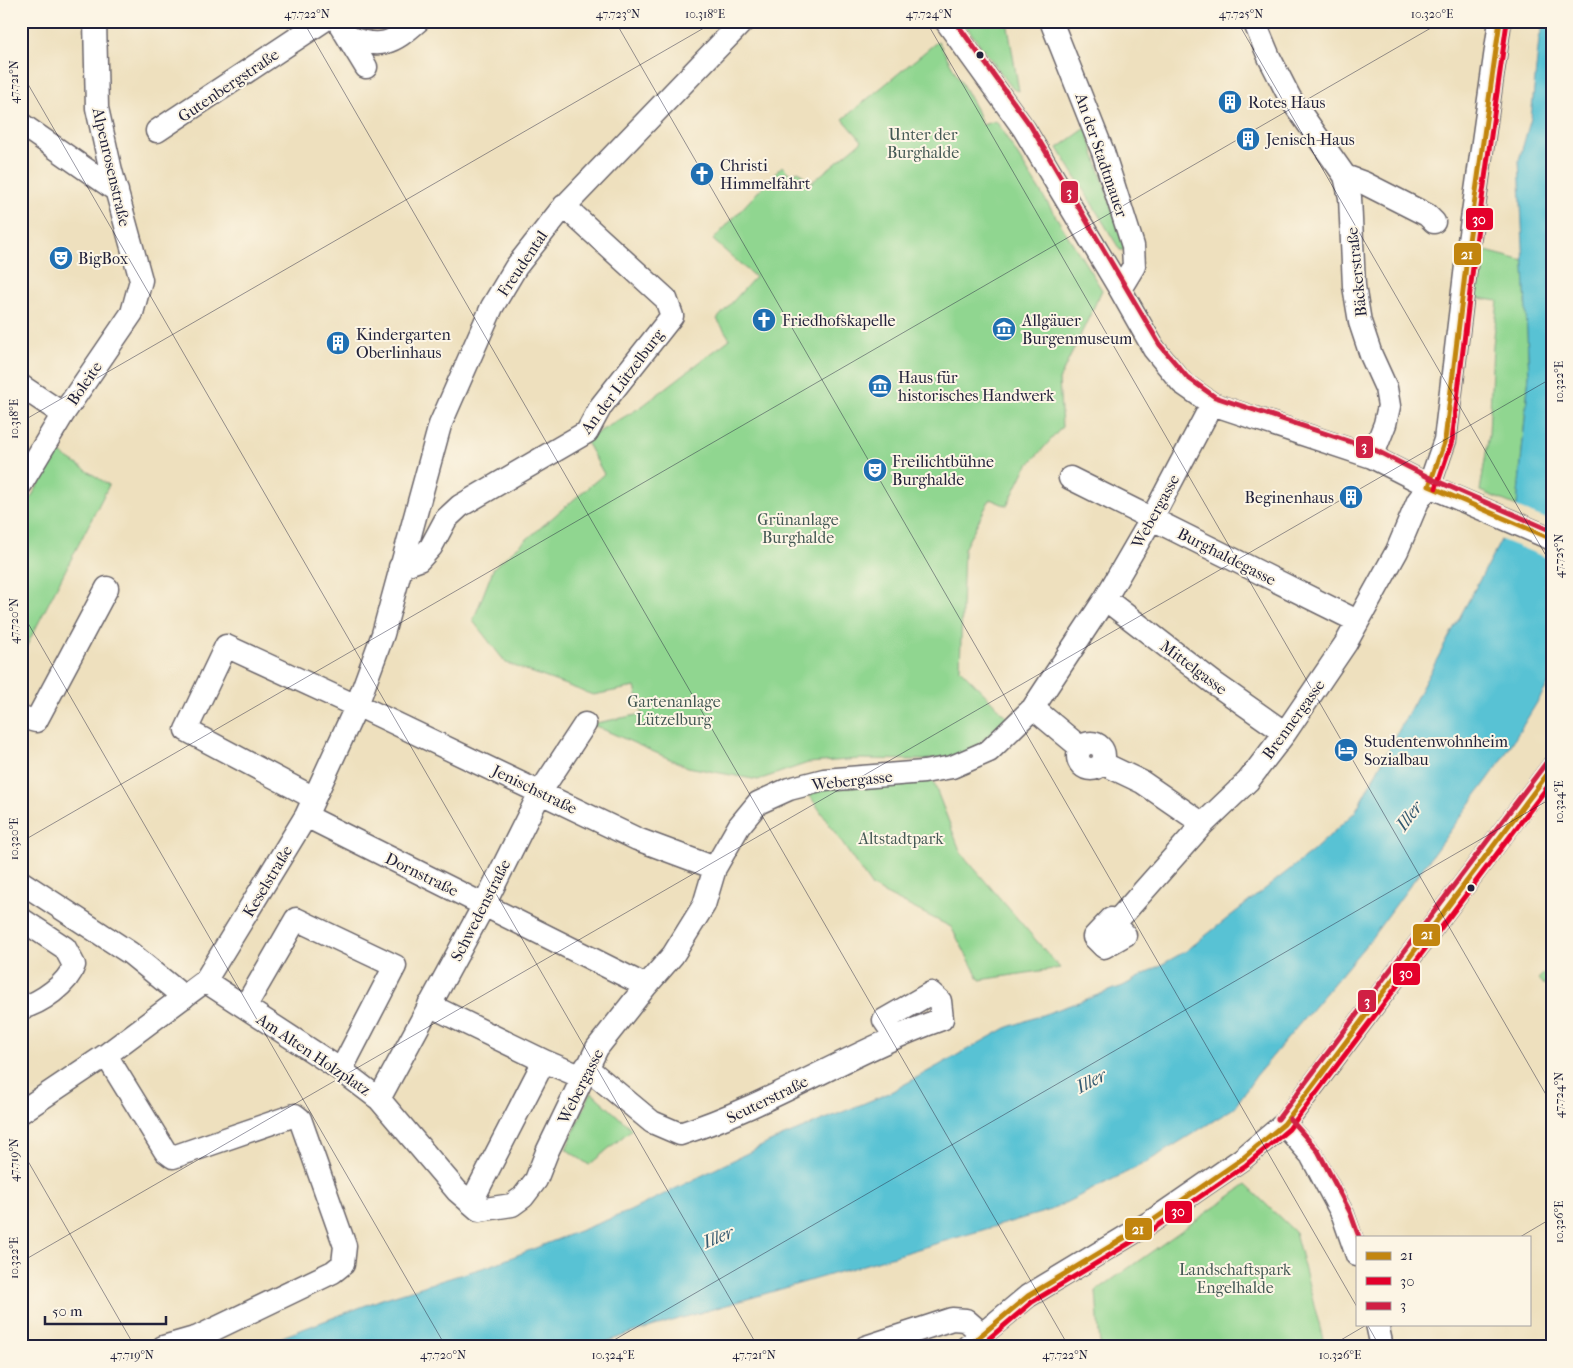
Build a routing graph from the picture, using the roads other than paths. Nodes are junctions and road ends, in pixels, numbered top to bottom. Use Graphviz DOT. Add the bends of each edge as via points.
graph roads {
  1 [pos="95,21"];
  2 [pos="323,21"];
  3 [pos="418,21"];
  4 [pos="743,21"];
  5 [pos="946,21"];
  6 [pos="1051,21"];
  7 [pos="1254,21"];
  8 [pos="1500,21"];
  9 [pos="343,29"];
  10 [pos="366,67"];
  11 [pos="21,124"];
  12 [pos="158,131"];
  13 [pos="1345,176"];
  14 [pos="117,191"];
  15 [pos="564,206"];
  16 [pos="1434,222"];
  17 [pos="141,280"];
  18 [pos="1120,289"];
  19 [pos="21,386"];
  20 [pos="1212,404"];
  21 [pos="63,414"];
  22 [pos="1372,457"];
  23 [pos="1070,478"];
  24 [pos="21,484"];
  25 [pos="1429,486"];
  26 [pos="1152,518"];
  27 [pos="1552,539"];
  28 [pos="400,566"];
  29 [pos="108,588"];
  30 [pos="1105,599"];
  31 [pos="1357,621"];
  32 [pos="357,706"];
  33 [pos="1033,708"];
  34 [pos="21,716"];
  35 [pos="585,724"];
  36 [pos="1285,733"];
  37 [pos="1552,768"];
  38 [pos="541,792"];
  39 [pos="310,807"];
  40 [pos="1203,824"];
  41 [pos="715,868"];
  42 [pos="21,882"];
  43 [pos="484,905"];
  44 [pos="21,919"];
  45 [pos="1115,922"];
  46 [pos="205,981"];
  47 [pos="646,986"];
  48 [pos="184,996"];
  49 [pos="940,1001"];
  50 [pos="430,1006"];
  51 [pos="244,1007"];
  52 [pos="21,1008"];
  53 [pos="106,1055"];
  54 [pos="544,1061"];
  55 [pos="341,1070"];
  56 [pos="584,1072"];
  57 [pos="379,1099"];
  58 [pos="21,1112"];
  59 [pos="1284,1124"];
  60 [pos="471,1203"];
  61 [pos="1356,1252"];
  62 [pos="1377,1326"];
  63 [pos="974,1340"];
  64 [pos="163,1347"];
  65 [pos="866,1347"];
  66 [pos="1382,1347"];
  1 -- 14 [label="street, Alpenrosenstraße" via="97,108"];
  2 -- 12 [label="street, Gutenbergstraße"];
  3 -- 9 [label="street" via="388,43 369,45"];
  4 -- 15 [label="street, Freudental"];
  5 -- 18 [label="street" via="1024,129"];
  6 -- 18 [label="street, An der Stadtmauer" via="1103,152 1133,246 1134,266"];
  7 -- 13 [label="street, Bäckerstraße" via="1290,98"];
  8 -- 25 [label="street, Brennergasse" via="1445,440"];
  9 -- 10 [label="street"];
  11 -- 14 [label="street"];
  13 -- 16 [label="street" via="1427,215"];
  13 -- 22 [label="street, Bäckerstraße" via="1350,197 1354,286 1360,322 1386,388 1389,406"];
  14 -- 17 [label="street, Alpenrosenstraße"];
  15 -- 28 [label="street, Freudental" via="516,267 492,307 440,425"];
  15 -- 28 [label="street, An der Lützelburg" via="666,299 672,316 601,406 586,432 460,506 446,519 431,547 419,560"];
  17 -- 21 [label="street, Boleite" via="132,313"];
  18 -- 20 [label="street" via="1168,368 1182,383"];
  19 -- 21 [label="street"];
  20 -- 22 [label="street"];
  20 -- 26 [label="street, Webergasse"];
  21 -- 24 [label="street, Boleite"];
  22 -- 25 [label="street"];
  23 -- 26 [label="street, Burghaldegasse"];
  25 -- 27 [label="street"];
  25 -- 31 [label="street, Brennergasse" via="1418,501 1396,552"];
  26 -- 30 [label="street, Webergasse"];
  26 -- 31 [label="street, Burghaldegasse"];
  28 -- 32 [label="street, Keselstraße" via="384,634"];
  29 -- 34 [label="street" via="36,721"];
  30 -- 33 [label="street, Webergasse"];
  30 -- 36 [label="street, Mittelgasse"];
  31 -- 36 [label="street, Brennergasse" via="1330,669"];
  32 -- 38 [label="street, Jenischstraße"];
  32 -- 39 [label="street, Keselstraße"];
  32 -- 39 [label="street, Jenischstraße" via="226,646 186,730"];
  33 -- 40 [label="street" via="1081,748 1078,755 1083,766 1095,768 1102,763 1142,782"];
  33 -- 41 [label="street, Webergasse" via="989,751 952,767 824,780 789,789 758,803 739,826"];
  35 -- 38 [label="street, Schwedenstraße"];
  36 -- 40 [label="street, Brennergasse" via="1248,781"];
  37 -- 59 [label="street"];
  38 -- 41 [label="street, Jenischstraße" via="637,839"];
  38 -- 43 [label="street, Schwedenstraße"];
  39 -- 43 [label="street, Dornstraße"];
  39 -- 46 [label="street, Keselstraße"];
  40 -- 45 [label="street, Brennergasse"];
  41 -- 47 [label="street, Webergasse" via="704,905 673,955"];
  42 -- 48 [label="street" via="130,954"];
  43 -- 47 [label="street, Dornstraße"];
  43 -- 50 [label="street, Schwedenstraße"];
  44 -- 52 [label="street" via="65,948 74,965 70,975 55,989"];
  46 -- 48 [label="street, Keselstraße"];
  46 -- 51 [label="street, Am Alten Holzplatz"];
  47 -- 56 [label="street, Webergasse" via="597,1048"];
  48 -- 53 [label="street, Keselstraße"];
  49 -- 56 [label="street, Seuterstraße" via="942,1019 895,1036 718,1122 680,1134 652,1122"];
  50 -- 54 [label="street, Seuterstraße"];
  50 -- 57 [label="street, Schwedenstraße"];
  51 -- 55 [label="street, Am Alten Holzplatz"];
  51 -- 55 [label="street" via="296,919 395,966"];
  53 -- 58 [label="street, Keselstraße"];
  53 -- 64 [label="street" via="165,1152 173,1157 295,1114 300,1119 345,1246 343,1264 332,1272 200,1341"];
  54 -- 56 [label="street, Seuterstraße"];
  54 -- 60 [label="street"];
  55 -- 57 [label="street, Am Alten Holzplatz"];
  56 -- 60 [label="street, Webergasse" via="536,1180 522,1197 512,1205 479,1210"];
  57 -- 60 [label="street, Am Alten Holzplatz"];
  59 -- 61 [label="street" via="1311,1155 1343,1215"];
  59 -- 63 [label="street" via="1242,1159 1150,1223 1028,1296"];
  62 -- 66 [label="street"];
  63 -- 65 [label="street" via="966,1320 952,1319"];
}
